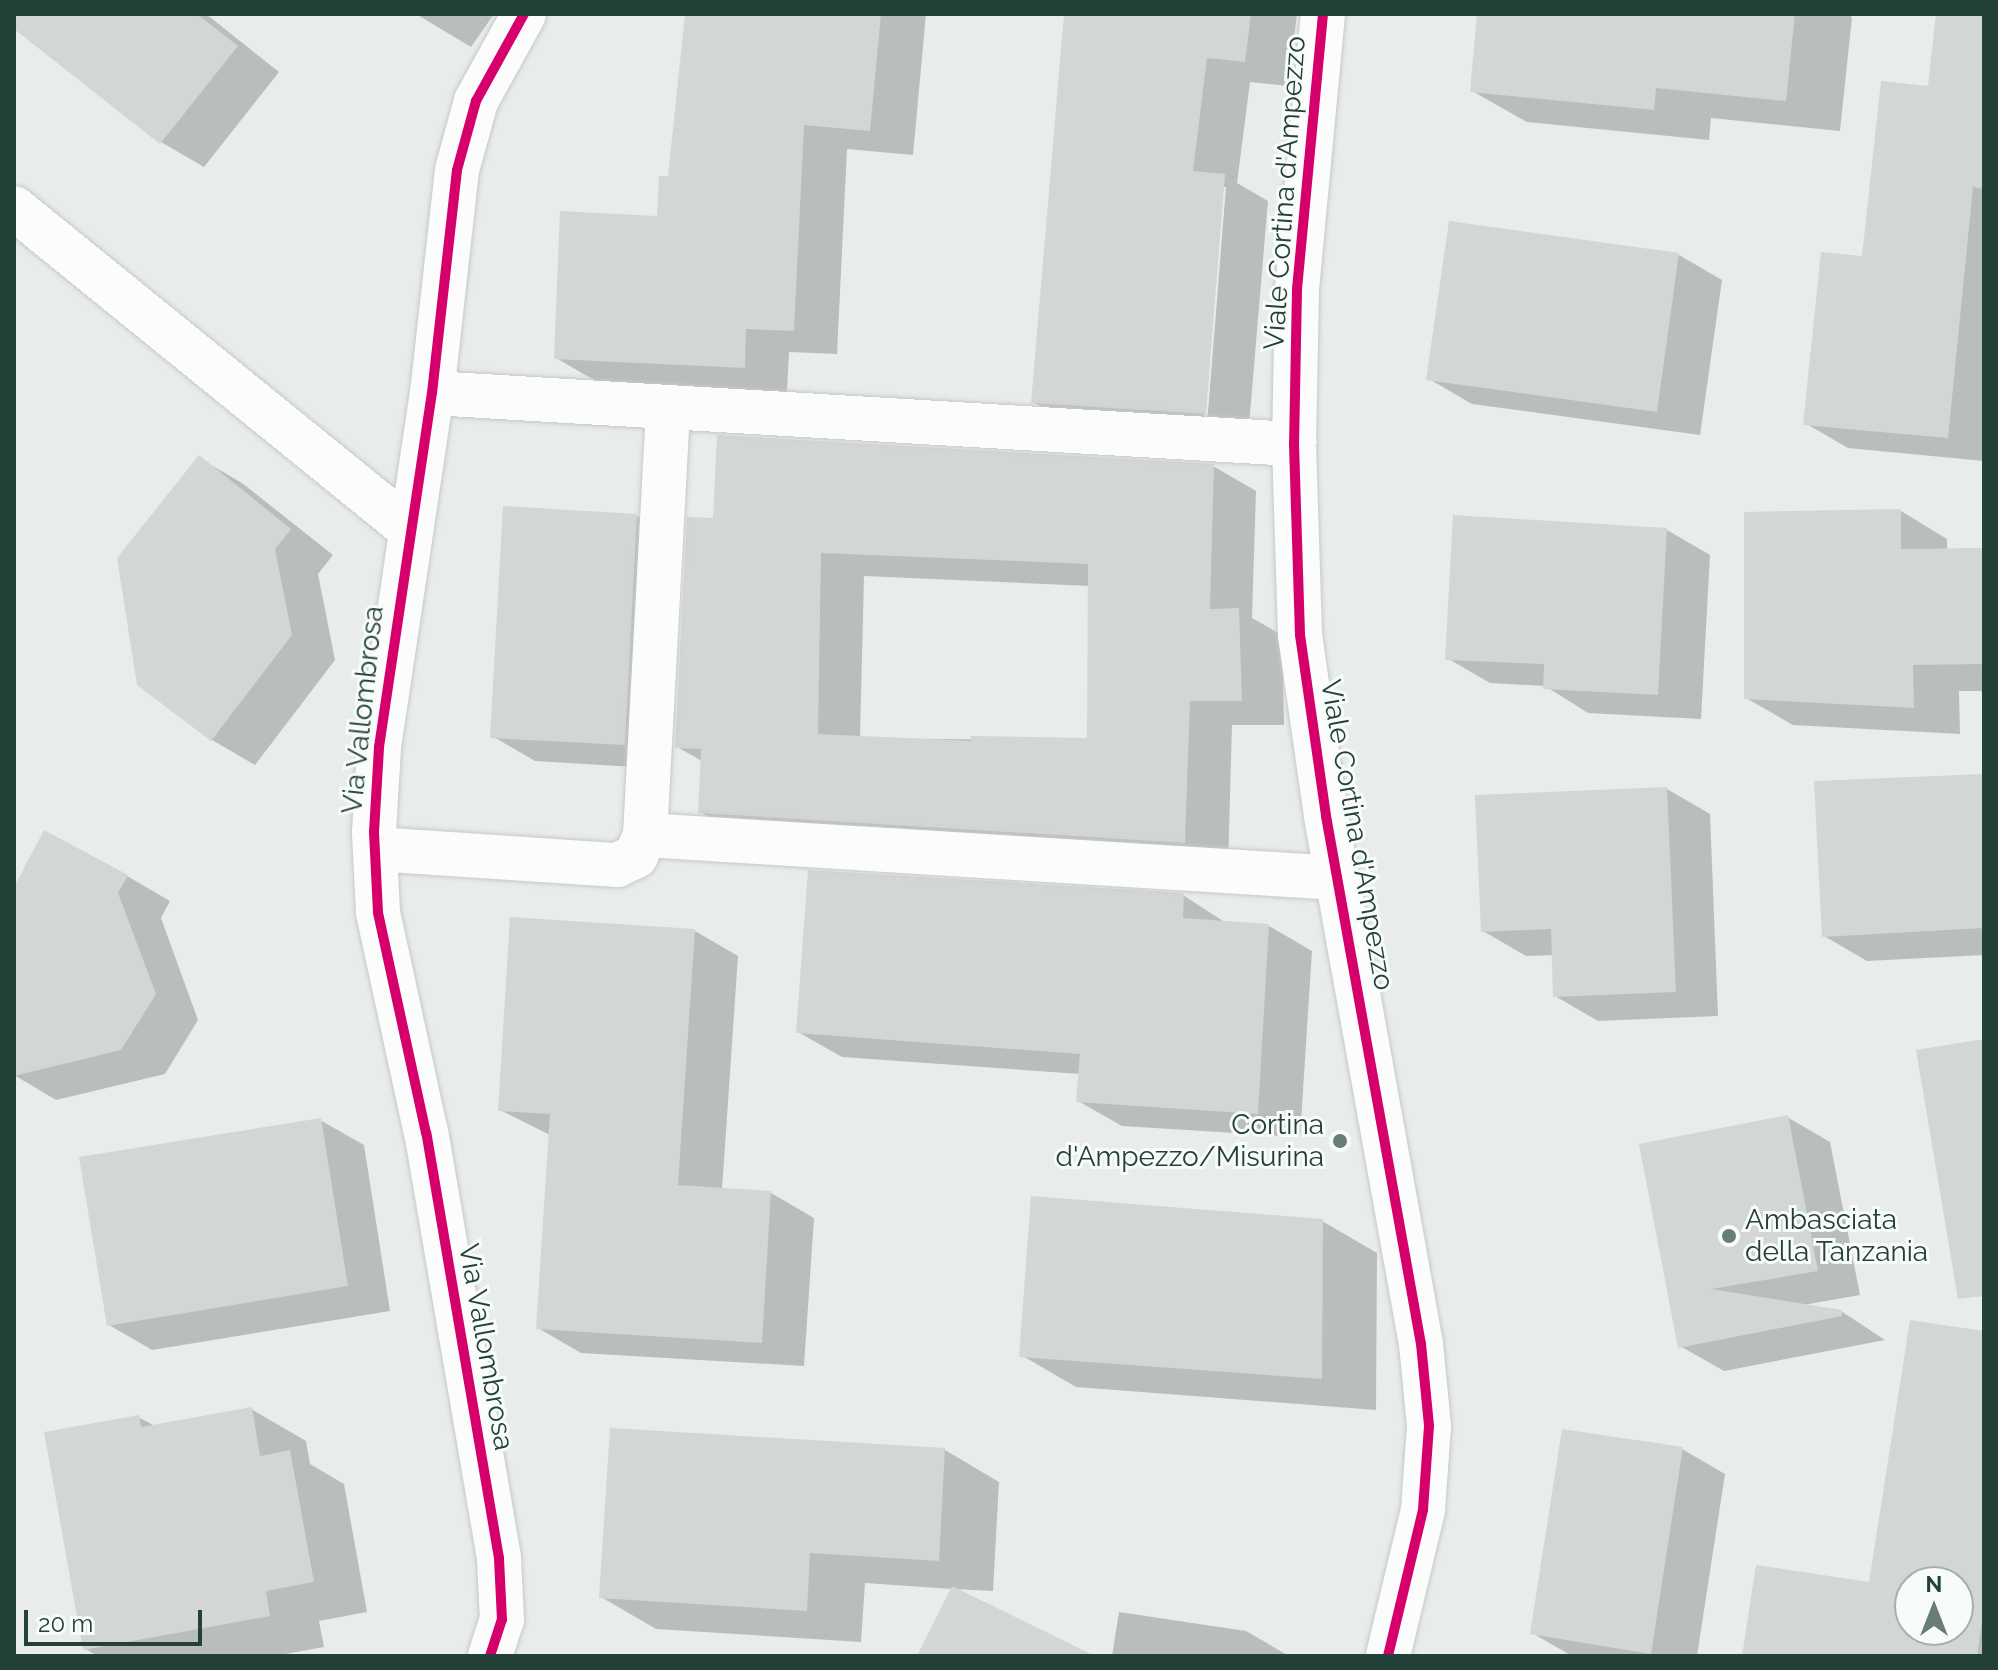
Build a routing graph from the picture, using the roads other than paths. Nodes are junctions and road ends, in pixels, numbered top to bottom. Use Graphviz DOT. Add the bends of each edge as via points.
graph roads {
  1 [pos="524,14"];
  2 [pos="1323,14"];
  3 [pos="14,208"];
  4 [pos="432,393"];
  5 [pos="668,409"];
  6 [pos="1294,444"];
  7 [pos="411,530"];
  8 [pos="645,835"];
  9 [pos="375,849"];
  10 [pos="1338,878"];
  11 [pos="490,1656"];
  12 [pos="1388,1656"];
  1 -- 4 [label="street, Via Vallombrosa" via="476,101 457,170"];
  2 -- 6 [label="street, Viale Cortina d'Ampezzo" via="1297,290"];
  3 -- 7 [label="street"];
  4 -- 5 [label="street"];
  4 -- 7 [label="street, Via Vallombrosa"];
  5 -- 6 [label="street"];
  5 -- 8 [label="street"];
  6 -- 10 [label="street, Viale Cortina d'Ampezzo" via="1300,635"];
  7 -- 9 [label="street, Via Vallombrosa" via="379,747"];
  8 -- 9 [label="street" via="636,856 617,865"];
  8 -- 10 [label="street"];
  9 -- 11 [label="street, Via Vallombrosa" via="378,912 426,1133 499,1558 502,1620"];
  10 -- 12 [label="street, Viale Cortina d'Ampezzo" via="1428,1410 1423,1510"];
}
